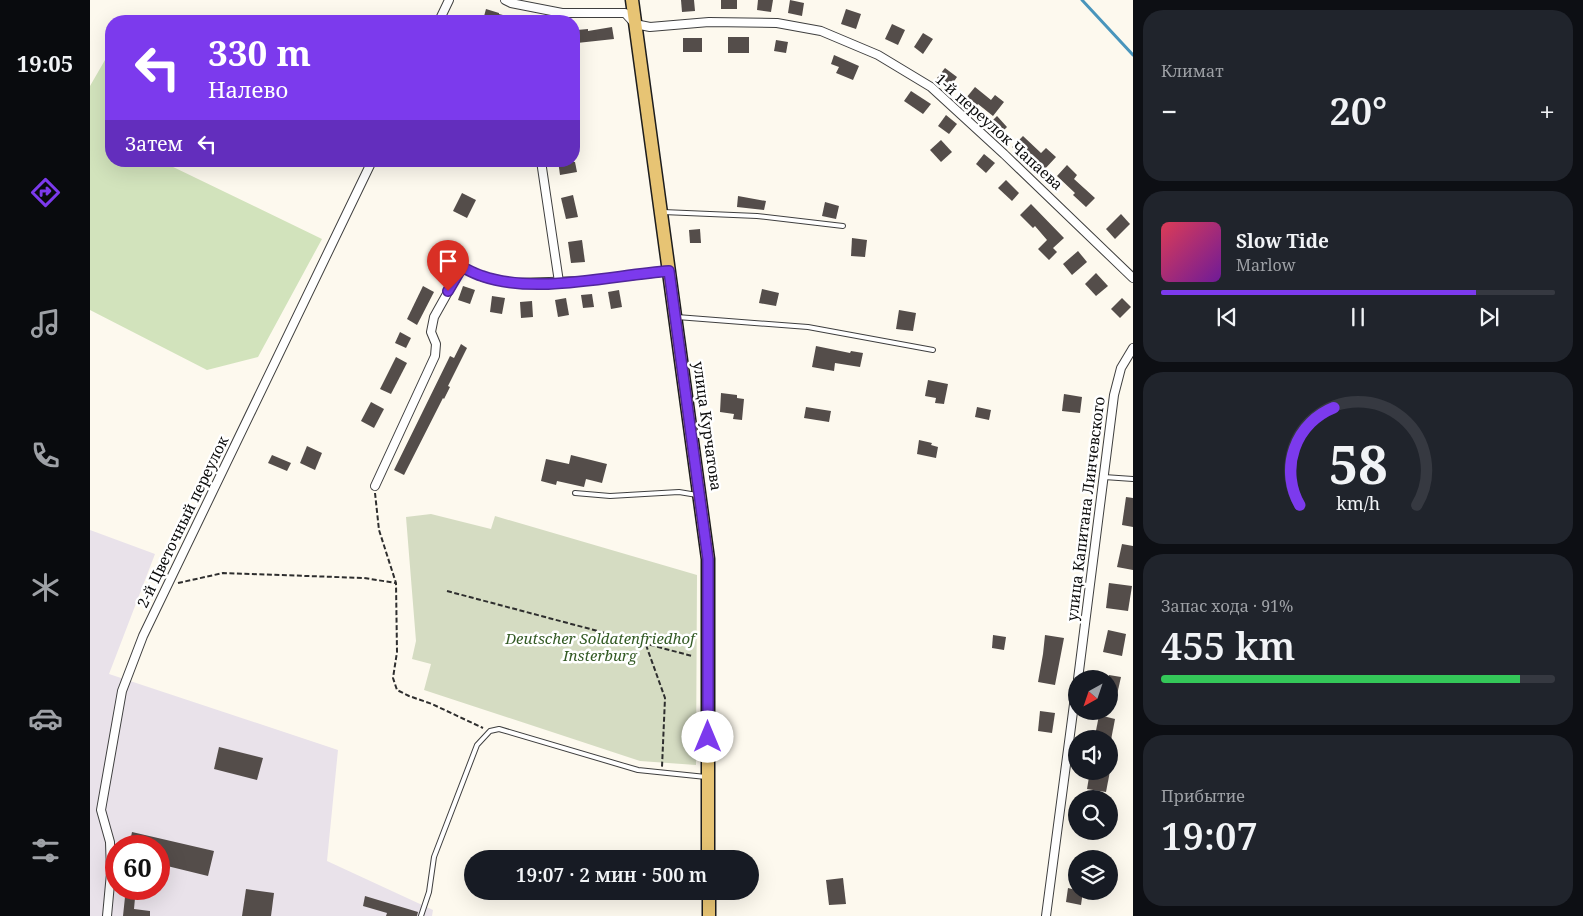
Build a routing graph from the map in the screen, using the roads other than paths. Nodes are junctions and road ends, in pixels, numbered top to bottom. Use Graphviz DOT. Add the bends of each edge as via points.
graph roads {
  1 [pos="449,0"];
  2 [pos="505,0"];
  3 [pos="632,0"];
  4 [pos="442,15"];
  5 [pos="635,24"];
  6 [pos="369,167"];
  7 [pos="542,167"];
  8 [pos="661,212"];
  9 [pos="843,226"];
  10 [pos="669,271"];
  11 [pos="1133,278"];
  12 [pos="559,282"];
  13 [pos="675,317"];
  14 [pos="1133,348"];
  15 [pos="933,350"];
  16 [pos="1104,477"];
  17 [pos="1133,479"];
  18 [pos="375,486"];
  19 [pos="575,493"];
  20 [pos="700,495"];
  21 [pos="1079,670"];
  22 [pos="1072,720"];
  23 [pos="708,777"];
  24 [pos="708,850"];
  25 [pos="708,900"];
  26 [pos="107,916"];
  27 [pos="421,916"];
  28 [pos="708,916"];
  29 [pos="1046,916"];
  1 -- 4 [label="street"];
  2 -- 5 [label="street, 1-й переулок Чапаева" via="562,12 625,13"];
  3 -- 5 [label="main road, улица Курчатова"];
  5 -- 8 [label="main road, улица Курчатова"];
  5 -- 11 [label="street, 1-й переулок Чапаева" via="650,27 709,22 777,23 821,31 878,55 930,87"];
  6 -- 26 [label="street, 2-й Цветочный переулок" via="143,636 122,691 101,810 110,842"];
  7 -- 12 [label="street"];
  8 -- 9 [label="lane" via="757,216"];
  8 -- 10 [label="main road, улица Курчатова"];
  10 -- 12 [label="street"];
  10 -- 13 [label="main road, улица Курчатова"];
  12 -- 18 [label="street" via="514,283 483,277 462,267 434,318 431,332 436,344 435,356"];
  13 -- 15 [label="lane" via="808,327"];
  13 -- 20 [label="main road, улица Курчатова"];
  14 -- 16 [label="street, улица Капитана Линчевского" via="1121,368 1114,395"];
  16 -- 17 [label="lane"];
  16 -- 21 [label="street, улица Капитана Линчевского"];
  19 -- 20 [label="lane" via="610,496 679,492"];
  20 -- 23 [label="main road, улица Курчатова" via="708,559"];
  22 -- 29 [label="street"];
  23 -- 24 [label="main road, улица Курчатова"];
  23 -- 27 [label="lane" via="638,770 499,729 490,731 477,745 444,829 434,857 429,892"];
  25 -- 28 [label="main road"];
}
